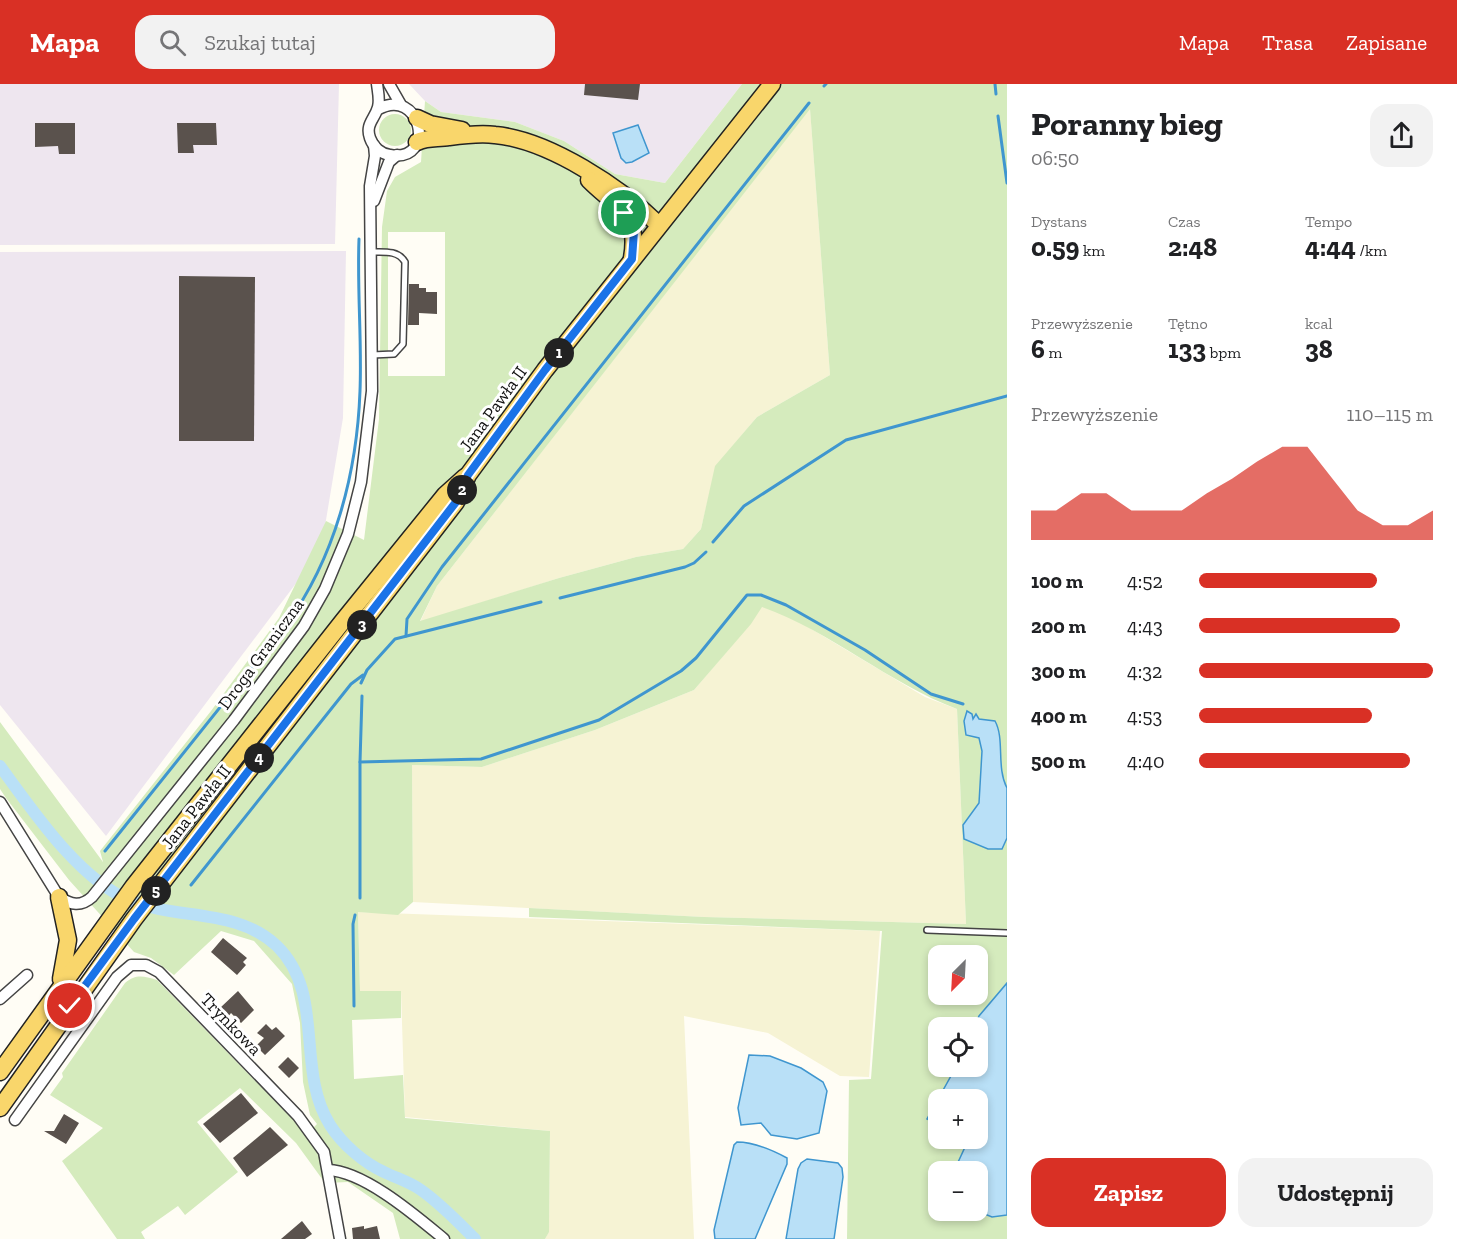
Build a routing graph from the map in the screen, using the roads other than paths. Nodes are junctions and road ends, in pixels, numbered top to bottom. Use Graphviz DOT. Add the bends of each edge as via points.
graph roads {
  1 [pos="377,84"];
  2 [pos="389,84"];
  3 [pos="772,84"];
  4 [pos="401,105"];
  5 [pos="377,110"];
  6 [pos="417,118"];
  7 [pos="478,134"];
  8 [pos="417,142"];
  9 [pos="374,145"];
  10 [pos="397,155"];
  11 [pos="573,164"];
  12 [pos="371,210"];
  13 [pos="659,225"];
  14 [pos="372,252"];
  15 [pos="632,259"];
  16 [pos="372,355"];
  17 [pos="468,475"];
  18 [pos="0,802"];
  19 [pos="59,897"];
  20 [pos="927,930"];
  21 [pos="1007,933"];
  22 [pos="27,975"];
  23 [pos="59,987"];
  24 [pos="0,999"];
  25 [pos="0,1072"];
  26 [pos="0,1108"];
  27 [pos="15,1120"];
  28 [pos="328,1170"];
  29 [pos="340,1239"];
  30 [pos="444,1239"];
  1 -- 5 [label="street"];
  2 -- 4 [label="street"];
  3 -- 13 [label="main road, Jana Pawła II"];
  4 -- 5 [label="street"];
  4 -- 6 [label="street"];
  5 -- 9 [label="street" via="369,123"];
  6 -- 7 [label="main road"];
  6 -- 8 [label="street"];
  7 -- 8 [label="main road"];
  7 -- 11 [label="main road" via="523,141"];
  8 -- 10 [label="street" via="409,151"];
  9 -- 10 [label="street" via="388,155"];
  9 -- 12 [label="street, Droga Graniczna"];
  10 -- 12 [label="street, Droga Graniczna" via="386,168"];
  11 -- 13 [label="main road" via="611,186"];
  11 -- 15 [label="main road" via="633,224"];
  12 -- 14 [label="street, Droga Graniczna"];
  13 -- 15 [label="main road, Jana Pawła II"];
  14 -- 16 [label="street, Droga Graniczna"];
  14 -- 16 [label="lane" via="395,252 405,262 403,344 394,354"];
  15 -- 17 [label="main road, Jana Pawła II"];
  16 -- 19 [label="street, Droga Graniczna" via="372,391 361,482 348,534 326,588 282,657 92,897 80,904"];
  17 -- 23 [label="main road, Jana Pawła II" via="445,495 133,887"];
  17 -- 26 [label="main road, Jana Pawła II" via="456,502 134,919"];
  18 -- 19 [label="street"];
  19 -- 23 [label="main road" via="68,940"];
  20 -- 21 [label="lane"];
  22 -- 24 [label="street"];
  23 -- 25 [label="main road, Jana Pawła II"];
  27 -- 28 [label="street, Trynkowa" via="117,977 138,963 159,972 298,1116 324,1152"];
  28 -- 29 [label="street"];
  28 -- 30 [label="street" via="359,1177"];
}
